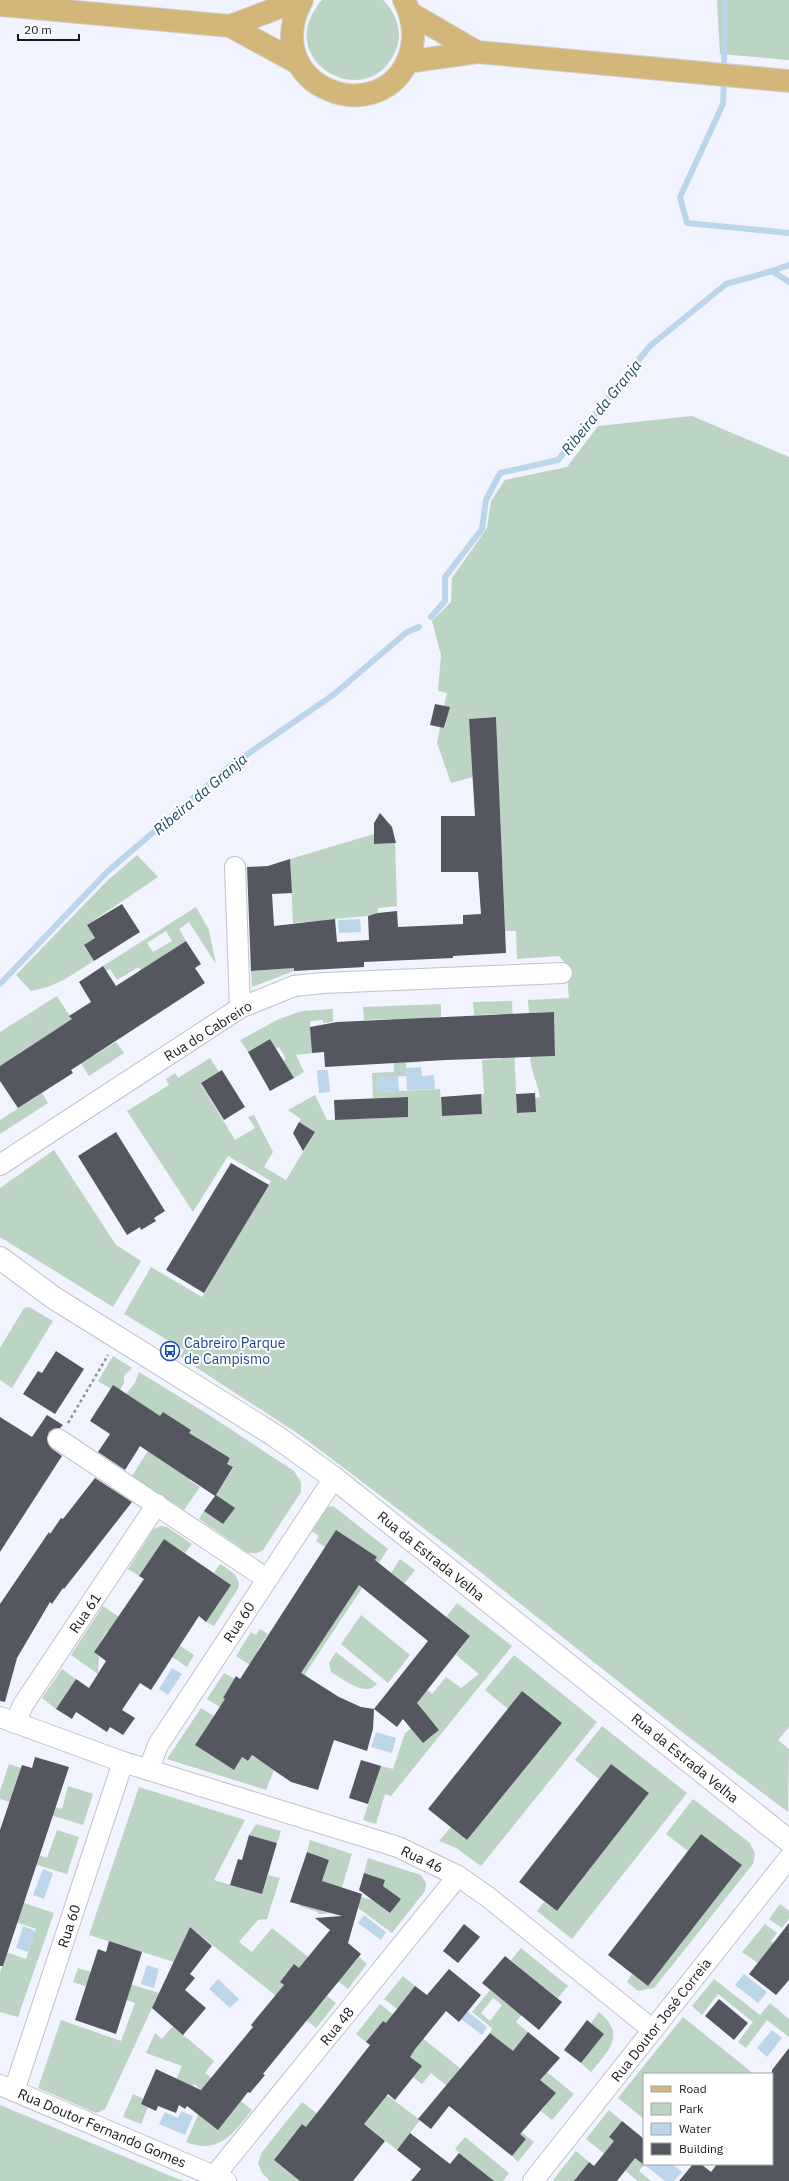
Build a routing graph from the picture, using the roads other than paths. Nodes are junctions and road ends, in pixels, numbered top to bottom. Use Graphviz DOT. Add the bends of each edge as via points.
graph roads {
  1 [pos="300,0"];
  2 [pos="0,5"];
  3 [pos="407,7"];
  4 [pos="230,26"];
  5 [pos="477,52"];
  6 [pos="407,62"];
  7 [pos="298,63"];
  8 [pos="789,81"];
  9 [pos="235,867"];
  10 [pos="562,972"];
  11 [pos="240,1008"];
  12 [pos="1,1165"];
  13 [pos="0,1258"];
  14 [pos="0,1276"];
  15 [pos="54,1298"];
  16 [pos="58,1439"];
  17 [pos="334,1478"];
  18 [pos="157,1504"];
  19 [pos="267,1579"];
  20 [pos="4,1721"];
  21 [pos="123,1762"];
  22 [pos="149,1769"];
  23 [pos="789,1841"];
  24 [pos="789,1858"];
  25 [pos="458,1876"];
  26 [pos="653,2030"];
  27 [pos="7,2088"];
  28 [pos="220,2178"];
  29 [pos="533,2181"];
  1 -- 4 [label="main road"];
  1 -- 7 [label="main road" via="291,30 292,47"];
  2 -- 4 [label="main road"];
  3 -- 5 [label="main road"];
  3 -- 6 [label="main road" via="414,30 413,46"];
  4 -- 7 [label="main road"];
  5 -- 6 [label="main road"];
  5 -- 8 [label="main road"];
  6 -- 7 [label="main road" via="398,76 384,87 352,96 320,87 307,76"];
  9 -- 11 [label="street"];
  10 -- 11 [label="street, Rua do Cabreiro" via="294,986"];
  11 -- 12 [label="street, Rua do Cabreiro"];
  13 -- 15 [label="street, Rua da Estrada Velha"];
  14 -- 15 [label="street, Rua da Estrada Velha"];
  15 -- 17 [label="street, Rua da Estrada Velha" via="274,1435"];
  16 -- 18 [label="street"];
  17 -- 19 [label="street, Rua 60"];
  17 -- 23 [label="street, Rua da Estrada Velha"];
  18 -- 19 [label="street"];
  18 -- 20 [label="street, Rua 61" via="23,1705"];
  19 -- 22 [label="street, Rua 60" via="158,1745"];
  20 -- 21 [label="street, Rua 61"];
  21 -- 22 [label="street, Rua 61"];
  21 -- 27 [label="street, Rua 60"];
  22 -- 25 [label="street, Rua 46" via="398,1847"];
  24 -- 26 [label="street, Rua Doutor José Correia"];
  25 -- 26 [label="street, Rua 46" via="488,1897"];
  25 -- 28 [label="street, Rua 48"];
  26 -- 29 [label="street, Rua Doutor José Correia"];
  27 -- 28 [label="street, Rua Doutor Fernando Gomes"];
}
